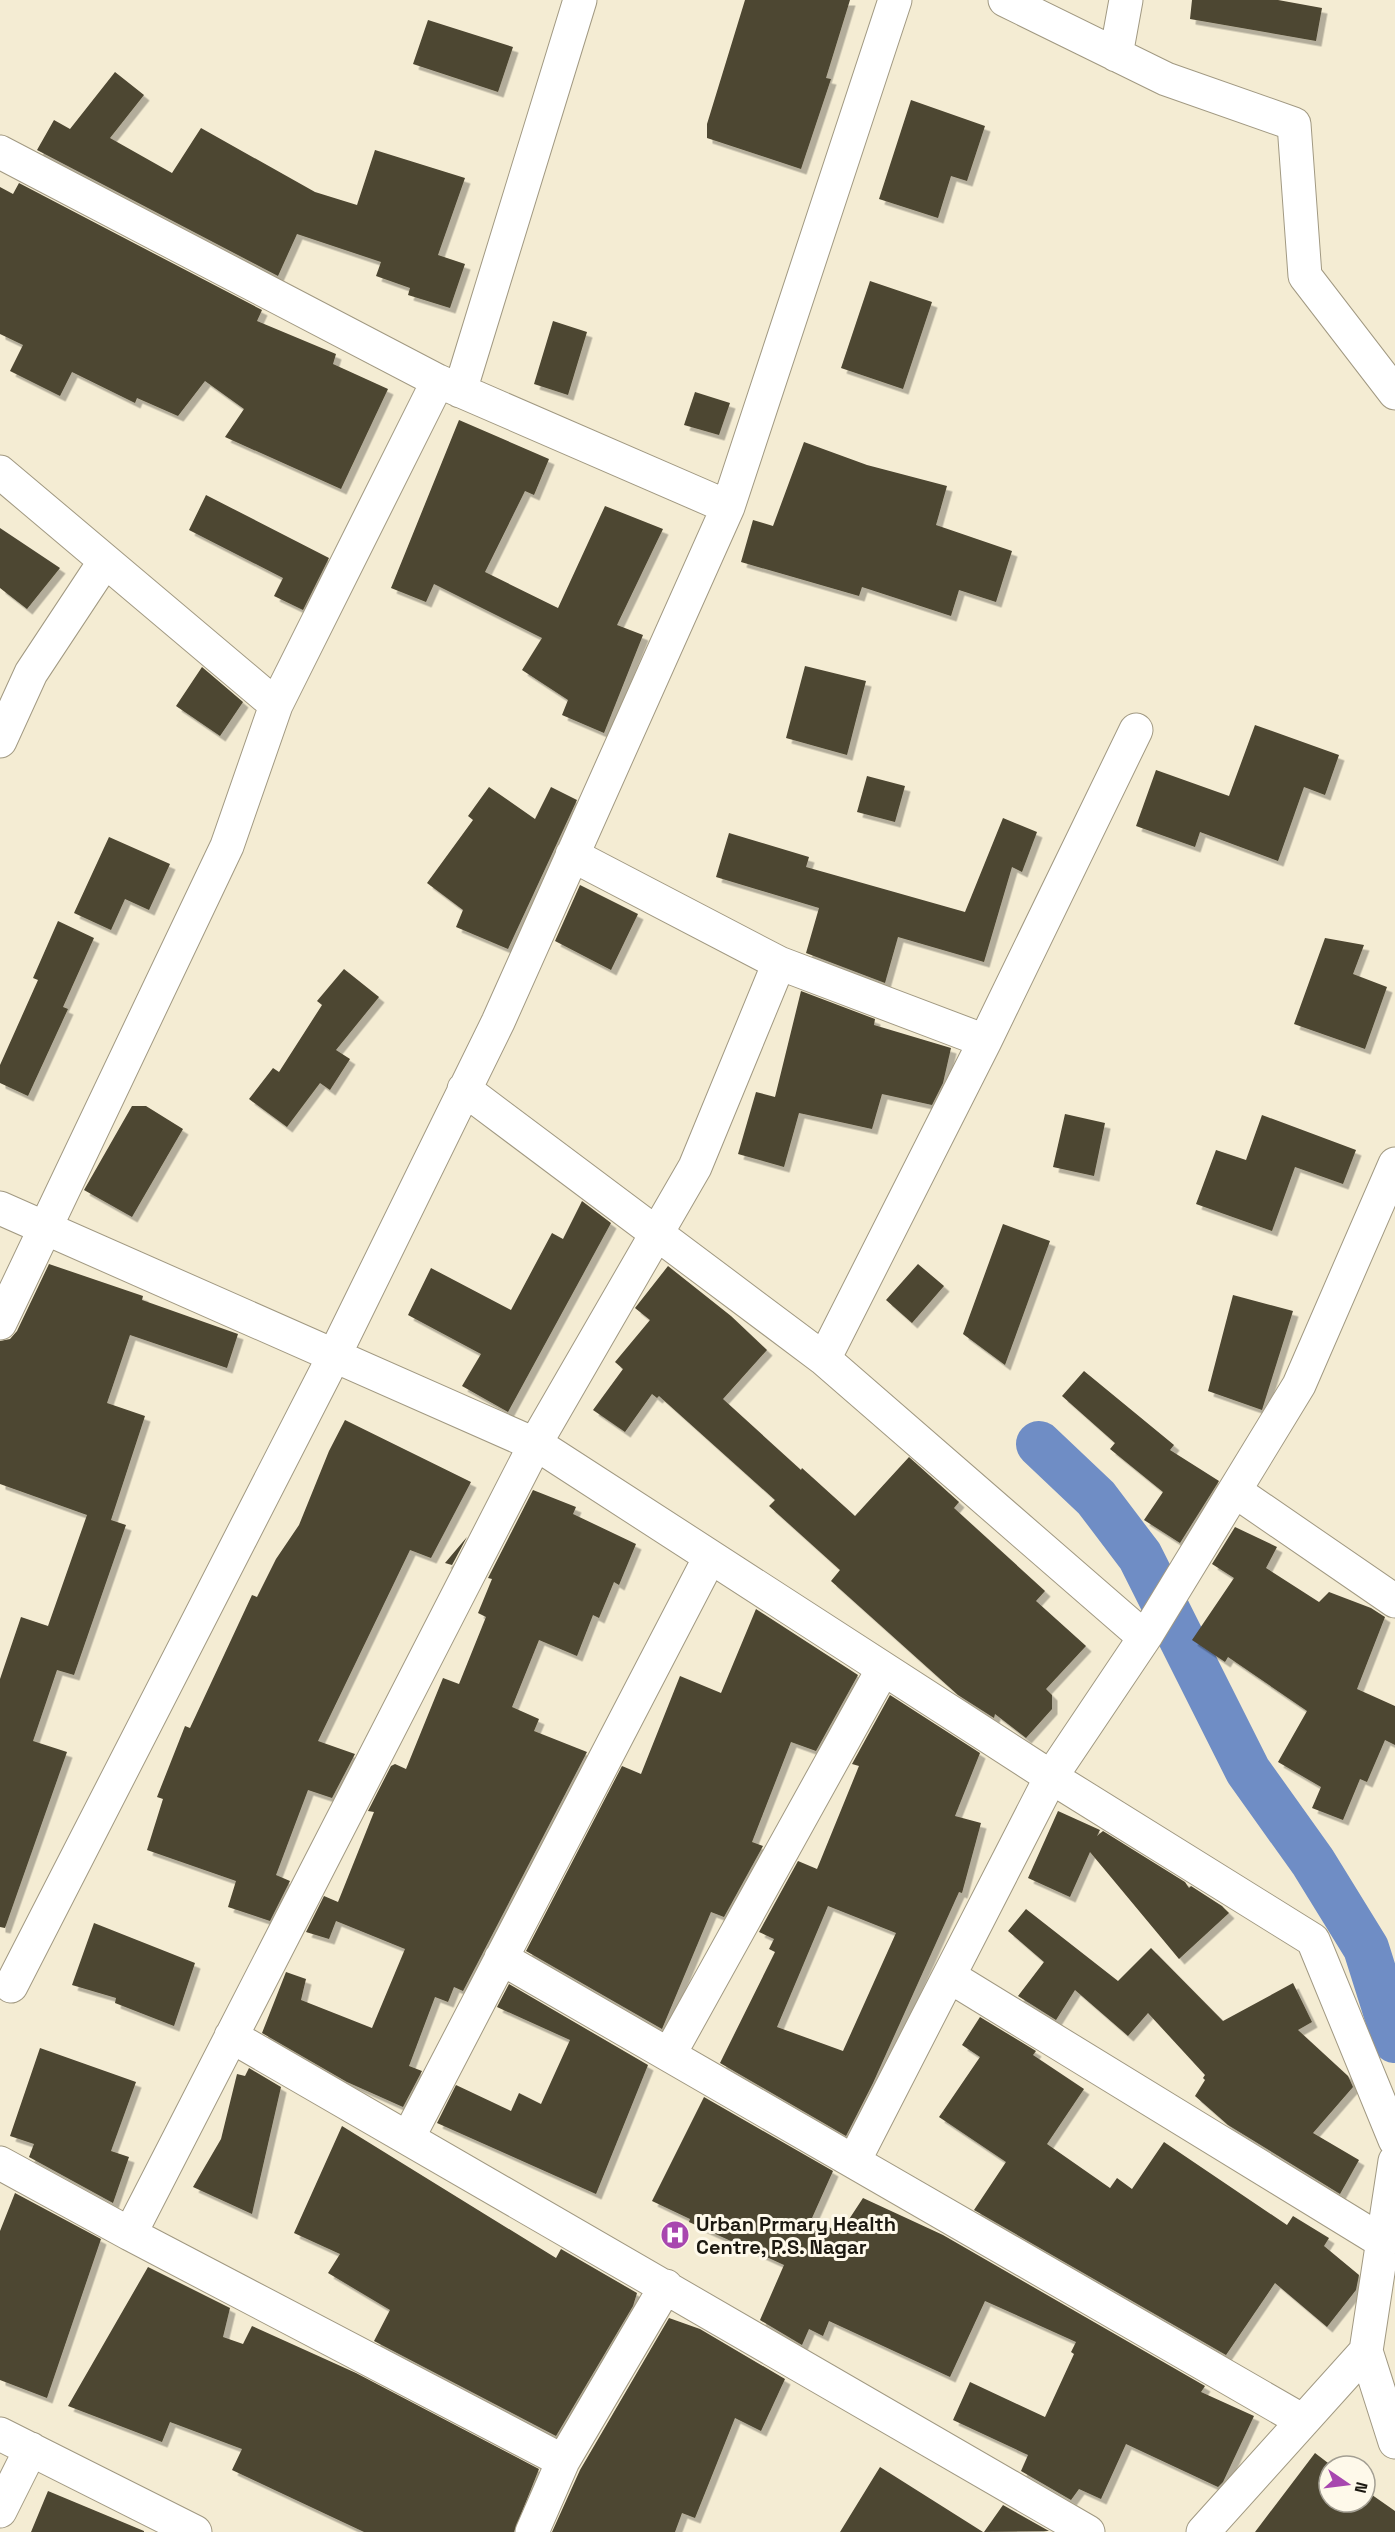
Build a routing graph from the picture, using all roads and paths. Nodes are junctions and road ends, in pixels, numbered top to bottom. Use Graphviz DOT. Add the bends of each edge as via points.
graph roads {
  1 [pos="580,0"];
  2 [pos="895,0"];
  3 [pos="1005,0"];
  4 [pos="1126,0"];
  5 [pos="1116,55"];
  6 [pos="0,152"];
  7 [pos="449,386"];
  8 [pos="1395,393"];
  9 [pos="0,472"];
  10 [pos="728,507"];
  11 [pos="105,561"];
  12 [pos="276,705"];
  13 [pos="1136,730"];
  14 [pos="0,741"];
  15 [pos="572,855"];
  16 [pos="778,963"];
  17 [pos="985,1041"];
  18 [pos="464,1089"];
  19 [pos="1395,1164"];
  20 [pos="0,1208"];
  21 [pos="45,1228"];
  22 [pos="657,1233"];
  23 [pos="0,1323"];
  24 [pos="334,1356"];
  25 [pos="824,1359"];
  26 [pos="535,1445"];
  27 [pos="1229,1500"];
  28 [pos="710,1557"];
  29 [pos="1395,1601"];
  30 [pos="1145,1636"];
  31 [pos="883,1669"];
  32 [pos="1051,1777"];
  33 [pos="501,1958"];
  34 [pos="949,1976"];
  35 [pos="4,1992"];
  36 [pos="231,2036"];
  37 [pos="669,2055"];
  38 [pos="408,2138"];
  39 [pos="1395,2140"];
  40 [pos="1395,2161"];
  41 [pos="854,2162"];
  42 [pos="0,2163"];
  43 [pos="130,2234"];
  44 [pos="1383,2242"];
  45 [pos="666,2286"];
  46 [pos="1366,2351"];
  47 [pos="1303,2421"];
  48 [pos="0,2434"];
  49 [pos="1395,2442"];
  50 [pos="31,2449"];
  51 [pos="562,2461"];
  52 [pos="0,2511"];
  53 [pos="195,2532"];
  54 [pos="532,2532"];
  55 [pos="1088,2532"];
  56 [pos="1203,2532"];
  1 -- 7 [label="street"];
  2 -- 10 [label="street"];
  3 -- 5 [label="street"];
  4 -- 5 [label="street"];
  5 -- 8 [label="street" via="1166,79 1294,124 1305,276"];
  6 -- 7 [label="street"];
  7 -- 10 [label="street"];
  7 -- 12 [label="street"];
  9 -- 11 [label="street"];
  10 -- 15 [label="street"];
  11 -- 12 [label="street"];
  11 -- 14 [label="street" via="31,673"];
  12 -- 21 [label="street" via="227,846"];
  13 -- 17 [label="street"];
  15 -- 16 [label="street"];
  15 -- 18 [label="street"];
  16 -- 17 [label="street"];
  16 -- 22 [label="street" via="695,1167"];
  17 -- 25 [label="street"];
  18 -- 22 [label="street"];
  18 -- 24 [label="street"];
  19 -- 27 [label="street" via="1299,1385"];
  20 -- 21 [label="street"];
  21 -- 23 [label="street"];
  21 -- 24 [label="street"];
  22 -- 25 [label="street"];
  22 -- 26 [label="street"];
  24 -- 26 [label="street"];
  24 -- 35 [label="street"];
  25 -- 30 [label="street"];
  26 -- 28 [label="street"];
  26 -- 36 [label="street"];
  27 -- 29 [label="street"];
  27 -- 30 [label="street"];
  28 -- 31 [label="street"];
  28 -- 33 [label="street"];
  30 -- 32 [label="street"];
  31 -- 32 [label="street"];
  31 -- 37 [label="street"];
  32 -- 34 [label="street"];
  32 -- 39 [label="street" via="1313,1940"];
  33 -- 37 [label="street"];
  33 -- 38 [label="street"];
  34 -- 41 [label="street"];
  34 -- 44 [label="street"];
  36 -- 38 [label="street"];
  36 -- 43 [label="street"];
  37 -- 41 [label="street"];
  38 -- 45 [label="street"];
  40 -- 44 [label="street"];
  41 -- 47 [label="street"];
  42 -- 43 [label="street"];
  43 -- 51 [label="street"];
  44 -- 46 [label="street"];
  45 -- 51 [label="street"];
  45 -- 55 [label="street"];
  46 -- 47 [label="street"];
  46 -- 49 [label="street"];
  47 -- 56 [label="street"];
  48 -- 50 [label="street"];
  50 -- 52 [label="street"];
  50 -- 53 [label="street"];
  51 -- 54 [label="street"];
}
